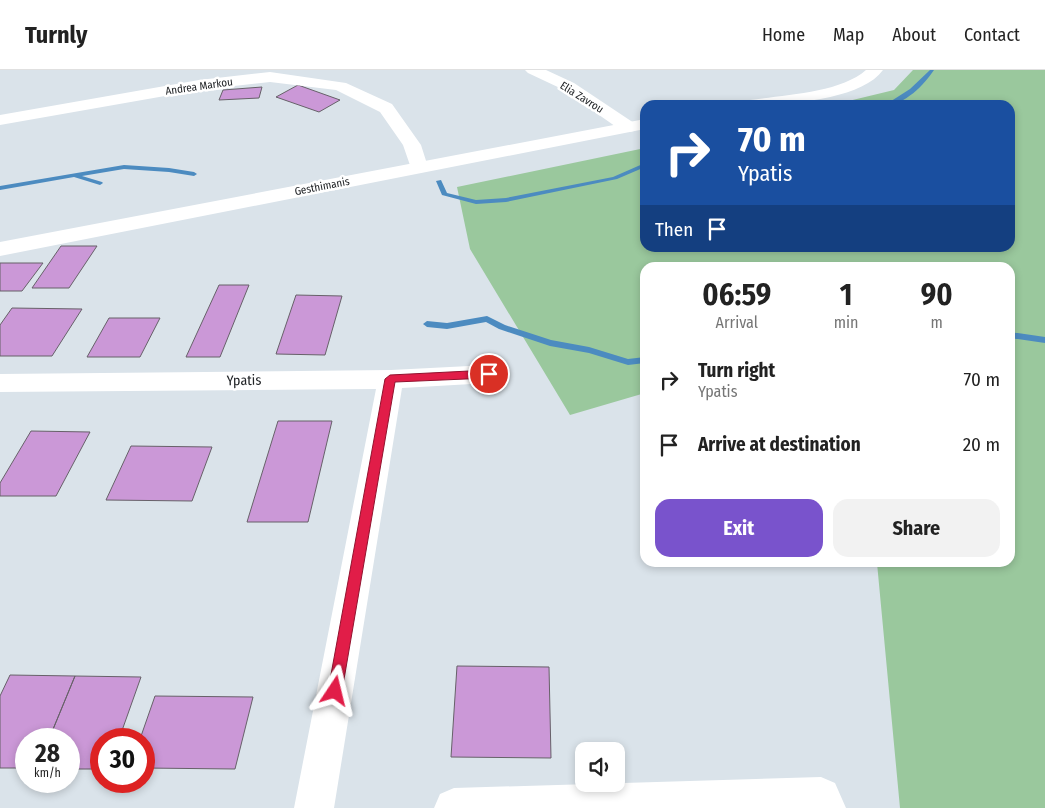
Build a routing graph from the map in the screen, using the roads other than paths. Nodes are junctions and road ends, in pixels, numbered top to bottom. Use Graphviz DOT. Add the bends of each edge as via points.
graph roads {
  1 [pos="533,70"];
  2 [pos="875,70"];
  3 [pos="778,100"];
  4 [pos="0,120"];
  5 [pos="637,125"];
  6 [pos="419,167"];
  7 [pos="0,249"];
  8 [pos="489,374"];
  9 [pos="390,379"];
  10 [pos="0,383"];
  11 [pos="314,808"];
  12 [pos="454,808"];
  13 [pos="826,808"];
  1 -- 5 [label="street, Elia Zavrou"];
  2 -- 3 [label="street" via="863,82 846,88"];
  4 -- 6 [label="street, Andrea Markou" via="199,85 270,77 340,86 386,108 412,145"];
  5 -- 6 [label="street, Gesthimanis"];
  6 -- 7 [label="street, Gesthimanis"];
  8 -- 9 [label="street, Ypatis"];
  9 -- 10 [label="street, Ypatis"];
  9 -- 11 [label="street"];
  12 -- 13 [label="street" via="821,797"];
}
